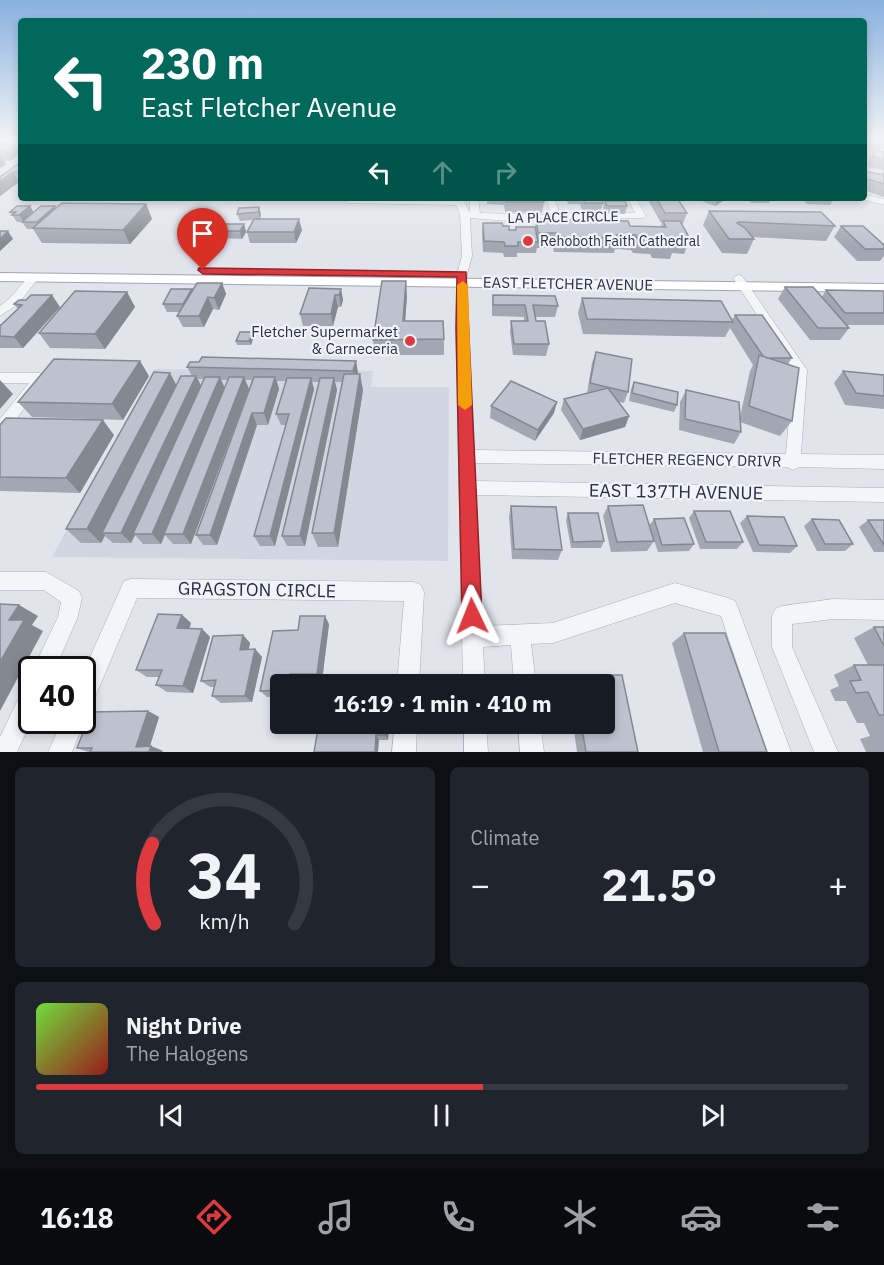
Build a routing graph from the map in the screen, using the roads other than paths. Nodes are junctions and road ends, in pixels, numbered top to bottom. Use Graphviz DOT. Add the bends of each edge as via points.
graph roads {
  1 [pos="867,197"];
  2 [pos="404,201"];
  3 [pos="473,201"];
  4 [pos="552,201"];
  5 [pos="634,201"];
  6 [pos="460,202"];
  7 [pos="884,202"];
  8 [pos="470,215"];
  9 [pos="556,216"];
  10 [pos="0,269"];
  11 [pos="33,274"];
  12 [pos="463,275"];
  13 [pos="0,277"];
  14 [pos="884,278"];
  15 [pos="741,282"];
  16 [pos="884,288"];
  17 [pos="15,300"];
  18 [pos="0,312"];
  19 [pos="0,322"];
  20 [pos="0,378"];
  21 [pos="0,430"];
  22 [pos="467,456"];
  23 [pos="793,462"];
  24 [pos="884,462"];
  25 [pos="468,488"];
  26 [pos="884,495"];
  27 [pos="0,581"];
  28 [pos="884,610"];
  29 [pos="520,634"];
  30 [pos="473,637"];
  31 [pos="50,656"];
  32 [pos="96,669"];
  33 [pos="409,674"];
  34 [pos="474,674"];
  35 [pos="524,674"];
  36 [pos="18,725"];
  37 [pos="68,734"];
  38 [pos="405,734"];
  39 [pos="475,734"];
  40 [pos="530,734"];
  41 [pos="5,752"];
  42 [pos="60,752"];
  43 [pos="404,752"];
  44 [pos="476,752"];
  45 [pos="532,752"];
  46 [pos="779,752"];
  47 [pos="826,752"];
  1 -- 7 [label="street"];
  2 -- 6 [label="street"];
  3 -- 8 [label="street"];
  4 -- 9 [label="street"];
  5 -- 9 [label="street, LA PLACE CIRCLE" via="641,216"];
  6 -- 8 [label="street"];
  6 -- 12 [label="street" via="458,256"];
  8 -- 9 [label="street, LA PLACE CIRCLE"];
  8 -- 12 [label="street"];
  10 -- 11 [label="main road, EAST FLETCHER AVENUE"];
  11 -- 12 [label="main road, EAST FLETCHER AVENUE"];
  11 -- 13 [label="main road, EAST FLETCHER AVENUE"];
  11 -- 17 [label="street"];
  12 -- 15 [label="main road, EAST FLETCHER AVENUE"];
  12 -- 22 [label="street"];
  14 -- 15 [label="main road, EAST FLETCHER AVENUE"];
  15 -- 16 [label="main road, EAST FLETCHER AVENUE"];
  15 -- 23 [label="street" via="800,370"];
  17 -- 18 [label="street"];
  17 -- 19 [label="street"];
  20 -- 21 [label="street" via="40,378"];
  22 -- 23 [label="street, FLETCHER REGENCY DRIVR"];
  22 -- 25 [label="street"];
  23 -- 24 [label="street, FLETCHER REGENCY DRIVR"];
  25 -- 26 [label="street, EAST 137TH AVENUE"];
  25 -- 30 [label="street"];
  27 -- 31 [label="street" via="46,581 72,598"];
  28 -- 47 [label="street" via="833,609 782,616 782,647"];
  29 -- 30 [label="street"];
  29 -- 35 [label="street"];
  29 -- 46 [label="street" via="552,633 675,592 728,608"];
  30 -- 34 [label="street"];
  32 -- 33 [label="street, GRAGSTON CIRCLE" via="131,588 414,592"];
  36 -- 41 [label="street"];
  37 -- 42 [label="street"];
  38 -- 43 [label="street"];
  39 -- 44 [label="street"];
  40 -- 45 [label="street"];
}
